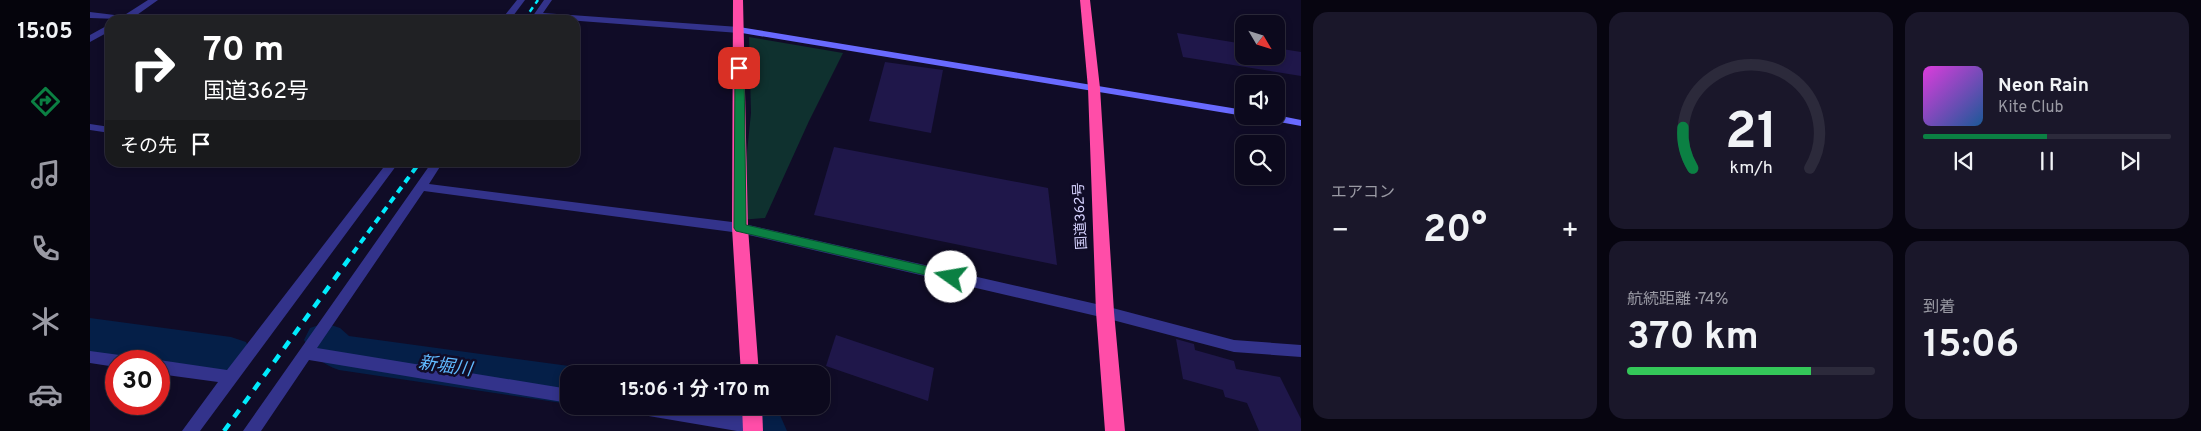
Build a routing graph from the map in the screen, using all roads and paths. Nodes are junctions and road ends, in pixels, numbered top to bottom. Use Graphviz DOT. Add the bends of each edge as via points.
graph roads {
  1 [pos="154,0"];
  2 [pos="520,0"];
  3 [pos="548,0"];
  4 [pos="738,0"];
  5 [pos="1085,0"];
  6 [pos="90,15"];
  7 [pos="130,15"];
  8 [pos="509,15"];
  9 [pos="537,15"];
  10 [pos="105,17"];
  11 [pos="580,20"];
  12 [pos="105,30"];
  13 [pos="739,30"];
  14 [pos="90,39"];
  15 [pos="1094,88"];
  16 [pos="1235,112"];
  17 [pos="1285,120"];
  18 [pos="1301,123"];
  19 [pos="90,127"];
  20 [pos="105,129"];
  21 [pos="391,167"];
  22 [pos="435,167"];
  23 [pos="421,187"];
  24 [pos="740,228"];
  25 [pos="1105,312"];
  26 [pos="1301,351"];
  27 [pos="305,352"];
  28 [pos="90,357"];
  29 [pos="105,359"];
  30 [pos="749,365"];
  31 [pos="170,369"];
  32 [pos="230,377"];
  33 [pos="560,394"];
  34 [pos="679,415"];
  35 [pos="752,415"];
  36 [pos="753,429"];
  37 [pos="190,431"];
  38 [pos="251,431"];
  39 [pos="1115,431"];
  1 -- 7 [label="street"];
  2 -- 8 [label="street"];
  3 -- 9 [label="street"];
  4 -- 13 [label="highway"];
  5 -- 15 [label="highway, 国道362号"];
  6 -- 10 [label="street"];
  11 -- 13 [label="street"];
  12 -- 14 [label="street"];
  13 -- 15 [label="street"];
  13 -- 24 [label="highway"];
  15 -- 16 [label="street"];
  15 -- 25 [label="highway, 国道362号"];
  17 -- 18 [label="street"];
  19 -- 20 [label="street"];
  21 -- 32 [label="street"];
  22 -- 23 [label="street"];
  23 -- 24 [label="street"];
  23 -- 27 [label="street"];
  24 -- 25 [label="street"];
  24 -- 30 [label="highway"];
  25 -- 26 [label="street" via="1234,346"];
  25 -- 39 [label="highway, 国道362号"];
  27 -- 33 [label="street"];
  27 -- 38 [label="street"];
  28 -- 29 [label="street"];
  31 -- 32 [label="street"];
  32 -- 37 [label="street"];
  34 -- 36 [label="street"];
  35 -- 36 [label="highway"];
}
